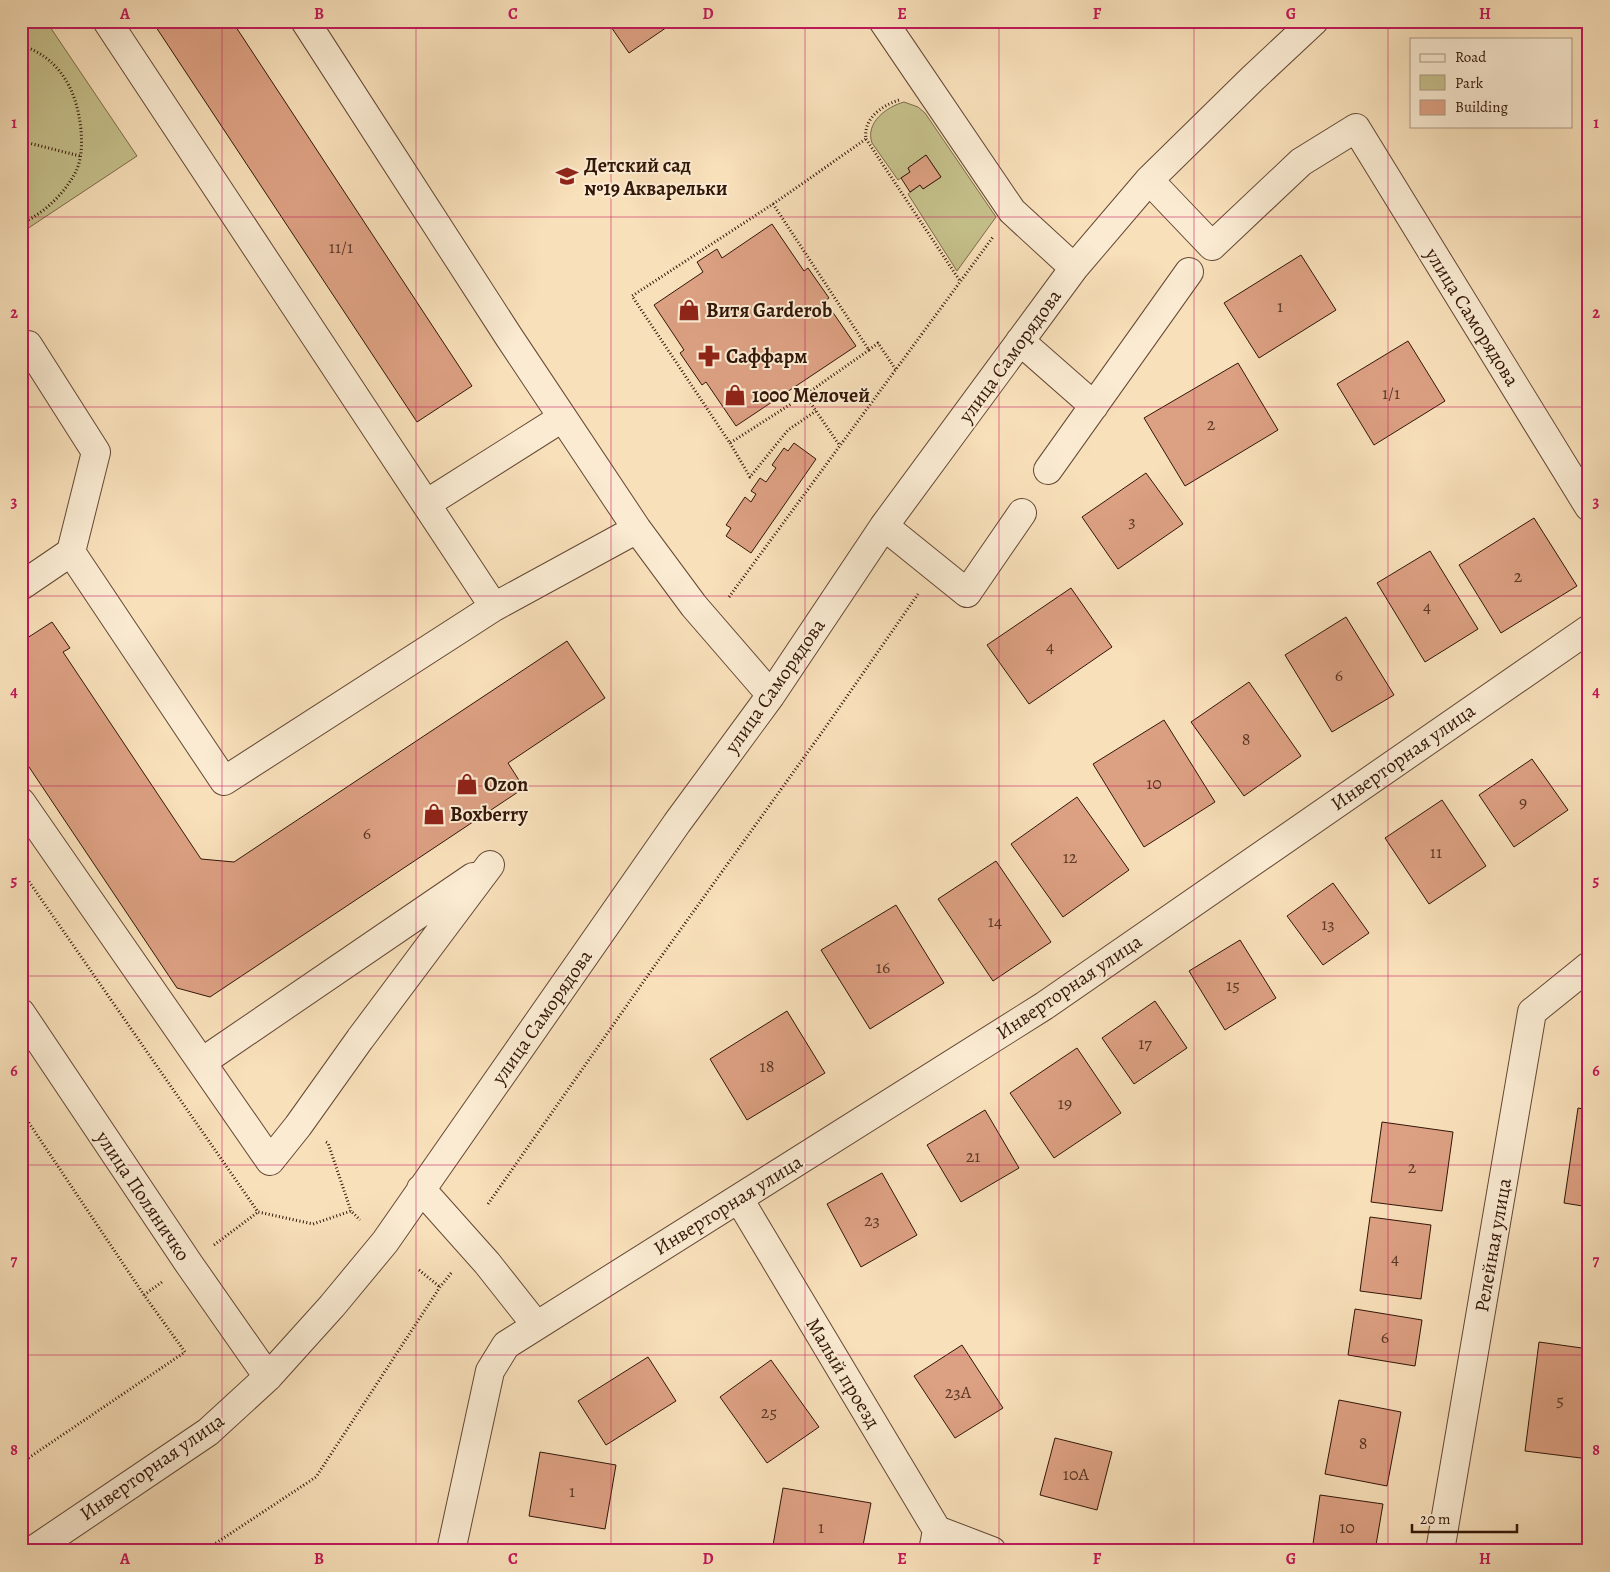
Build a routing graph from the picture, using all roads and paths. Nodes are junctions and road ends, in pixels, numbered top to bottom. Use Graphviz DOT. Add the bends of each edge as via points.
graph roads {
  1 [pos="107,21"];
  2 [pos="305,21"];
  3 [pos="883,21"];
  4 [pos="1314,21"];
  5 [pos="21,45"];
  6 [pos="904,99"];
  7 [pos="866,139"];
  8 [pos="21,141"];
  9 [pos="80,156"];
  10 [pos="1149,180"];
  11 [pos="773,204"];
  12 [pos="1012,211"];
  13 [pos="21,224"];
  14 [pos="1074,268"];
  15 [pos="1189,272"];
  16 [pos="960,281"];
  17 [pos="1020,341"];
  18 [pos="21,345"];
  19 [pos="869,350"];
  20 [pos="896,370"];
  21 [pos="805,395"];
  22 [pos="1094,406"];
  23 [pos="816,411"];
  24 [pos="562,418"];
  25 [pos="730,443"];
  26 [pos="840,446"];
  27 [pos="1048,470"];
  28 [pos="426,504"];
  29 [pos="1589,507"];
  30 [pos="1022,513"];
  31 [pos="884,526"];
  32 [pos="637,529"];
  33 [pos="71,552"];
  34 [pos="936,568"];
  35 [pos="21,586"];
  36 [pos="494,607"];
  37 [pos="710,624"];
  38 [pos="1589,629"];
  39 [pos="771,695"];
  40 [pos="21,802"];
  41 [pos="1589,966"];
  42 [pos="21,1013"];
  43 [pos="202,1062"];
  44 [pos="21,1111"];
  45 [pos="298,1126"];
  46 [pos="421,1189"];
  47 [pos="739,1199"];
  48 [pos="488,1204"];
  49 [pos="351,1211"];
  50 [pos="457,1266"];
  51 [pos="419,1270"];
  52 [pos="440,1286"];
  53 [pos="536,1325"];
  54 [pos="268,1377"];
  55 [pos="21,1463"];
  56 [pos="935,1540"];
  57 [pos="32,1551"];
  58 [pos="204,1551"];
  59 [pos="451,1551"];
  60 [pos="992,1551"];
  61 [pos="1440,1551"];
  1 -- 28 [label="street"];
  2 -- 24 [label="street"];
  3 -- 12 [label="street"];
  4 -- 10 [label="street, улица Саморядова"];
  5 -- 9 [label="path" via="43,54 69,84 80,116"];
  6 -- 7 [label="path" via="879,110 869,122"];
  7 -- 11 [label="path"];
  7 -- 16 [label="path"];
  8 -- 9 [label="path"];
  9 -- 13 [label="path" via="76,171 54,200"];
  10 -- 14 [label="street, улица Саморядова"];
  10 -- 29 [label="street, улица Саморядова" via="1212,246 1301,162 1356,128"];
  11 -- 19 [label="path"];
  11 -- 25 [label="path" via="632,296"];
  12 -- 14 [label="street"];
  12 -- 16 [label="path"];
  14 -- 17 [label="street, улица Саморядова"];
  15 -- 22 [label="street"];
  16 -- 20 [label="path"];
  17 -- 22 [label="street"];
  17 -- 31 [label="street, улица Саморядова"];
  18 -- 33 [label="street" via="28,345 96,452"];
  19 -- 20 [label="path" via="878,343"];
  19 -- 21 [label="path"];
  20 -- 26 [label="path"];
  21 -- 23 [label="path"];
  21 -- 25 [label="path"];
  22 -- 27 [label="street"];
  23 -- 25 [label="path" via="788,430 750,477"];
  23 -- 26 [label="path"];
  24 -- 28 [label="street"];
  24 -- 32 [label="street"];
  26 -- 37 [label="path"];
  28 -- 36 [label="street"];
  30 -- 34 [label="street" via="967,593"];
  31 -- 34 [label="street"];
  31 -- 39 [label="street, улица Саморядова"];
  32 -- 36 [label="street"];
  32 -- 37 [label="street"];
  33 -- 35 [label="street"];
  33 -- 36 [label="street" via="224,782"];
  34 -- 48 [label="path"];
  37 -- 39 [label="street"];
  38 -- 47 [label="street, Инверторная улица" via="1044,1006"];
  39 -- 46 [label="street, улица Саморядова" via="677,823"];
  40 -- 43 [label="street"];
  41 -- 61 [label="street, Релейная улица" via="1532,1012"];
  42 -- 54 [label="street, улица Поляничко"];
  43 -- 45 [label="street" via="270,1161"];
  43 -- 45 [label="street" via="490,865"];
  44 -- 55 [label="path" via="185,1352"];
  45 -- 49 [label="path" via="328,1143"];
  46 -- 53 [label="street" via="487,1263"];
  46 -- 54 [label="street, улица Саморядова" via="385,1242"];
  47 -- 53 [label="street, Инверторная улица"];
  47 -- 56 [label="street, Малый проезд"];
  50 -- 52 [label="path"];
  51 -- 52 [label="path"];
  52 -- 58 [label="path" via="316,1477"];
  53 -- 59 [label="street, Инверторная улица" via="506,1344 490,1371"];
  54 -- 57 [label="street, Инверторная улица" via="208,1432"];
  56 -- 60 [label="street"];
}
